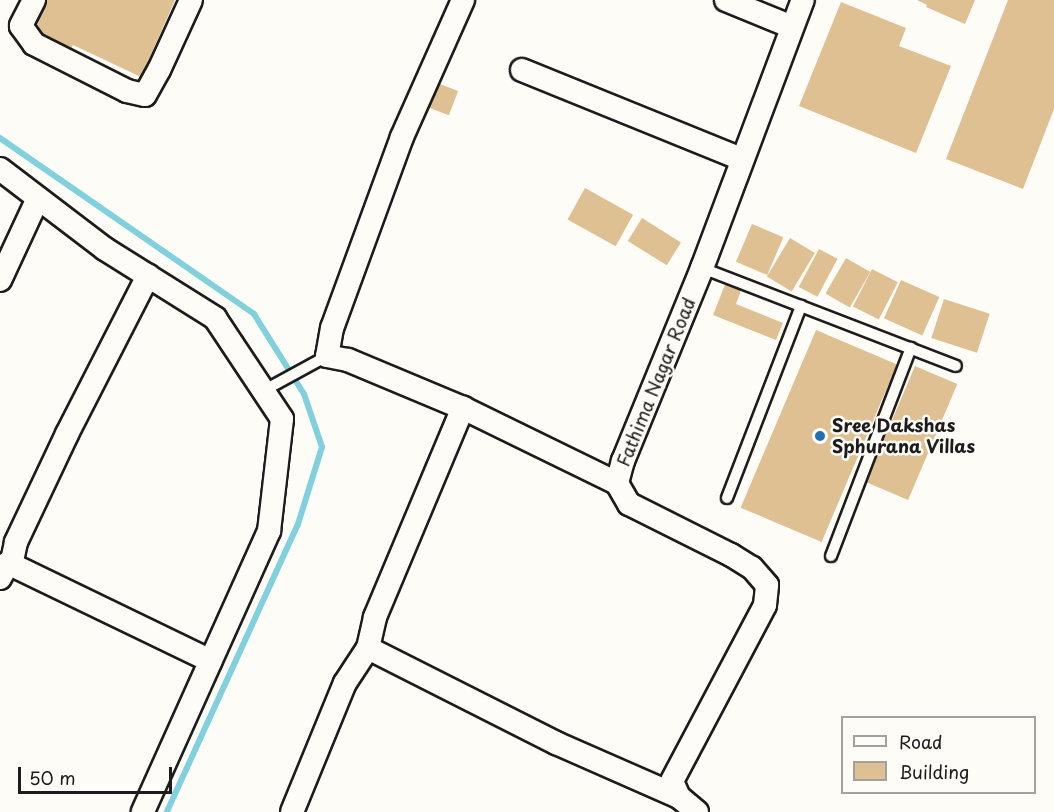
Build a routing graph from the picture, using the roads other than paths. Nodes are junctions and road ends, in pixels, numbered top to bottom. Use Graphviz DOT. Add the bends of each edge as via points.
graph roads {
  1 [pos="34,0"];
  2 [pos="191,0"];
  3 [pos="463,0"];
  4 [pos="726,0"];
  5 [pos="803,0"];
  6 [pos="792,27"];
  7 [pos="522,70"];
  8 [pos="741,159"];
  9 [pos="0,169"];
  10 [pos="38,198"];
  11 [pos="702,268"];
  12 [pos="148,276"];
  13 [pos="0,280"];
  14 [pos="801,306"];
  15 [pos="911,348"];
  16 [pos="326,357"];
  17 [pos="956,366"];
  18 [pos="264,390"];
  19 [pos="463,408"];
  20 [pos="617,483"];
  21 [pos="727,498"];
  22 [pos="831,556"];
  23 [pos="4,570"];
  24 [pos="368,648"];
  25 [pos="211,661"];
  26 [pos="679,797"];
  27 [pos="143,812"];
  28 [pos="292,812"];
  29 [pos="697,812"];
  1 -- 2 [label="street" via="21,26 34,44 127,91 145,94"];
  3 -- 16 [label="street" via="402,137 332,328"];
  4 -- 6 [label="street"];
  5 -- 6 [label="street, Fathima Nagar Road"];
  6 -- 8 [label="street, Fathima Nagar Road"];
  7 -- 8 [label="street"];
  8 -- 11 [label="street, Fathima Nagar Road"];
  9 -- 10 [label="street"];
  10 -- 12 [label="street"];
  10 -- 13 [label="street"];
  11 -- 14 [label="lane"];
  11 -- 20 [label="street, Fathima Nagar Road"];
  12 -- 18 [label="street" via="215,318"];
  12 -- 23 [label="street" via="67,434 16,542 12,561"];
  14 -- 15 [label="lane"];
  14 -- 21 [label="lane"];
  15 -- 17 [label="lane"];
  15 -- 22 [label="lane"];
  16 -- 18 [label="lane"];
  16 -- 19 [label="street" via="348,360"];
  18 -- 25 [label="street" via="282,419 269,531"];
  19 -- 20 [label="street"];
  19 -- 24 [label="street" via="375,617"];
  20 -- 26 [label="street, Fathima Nagar Road" via="629,504 731,555 752,568 767,585 765,605 672,781"];
  23 -- 25 [label="street"];
  24 -- 26 [label="street" via="556,743"];
  24 -- 28 [label="street" via="345,683"];
  25 -- 27 [label="street"];
  26 -- 29 [label="street"];
}
